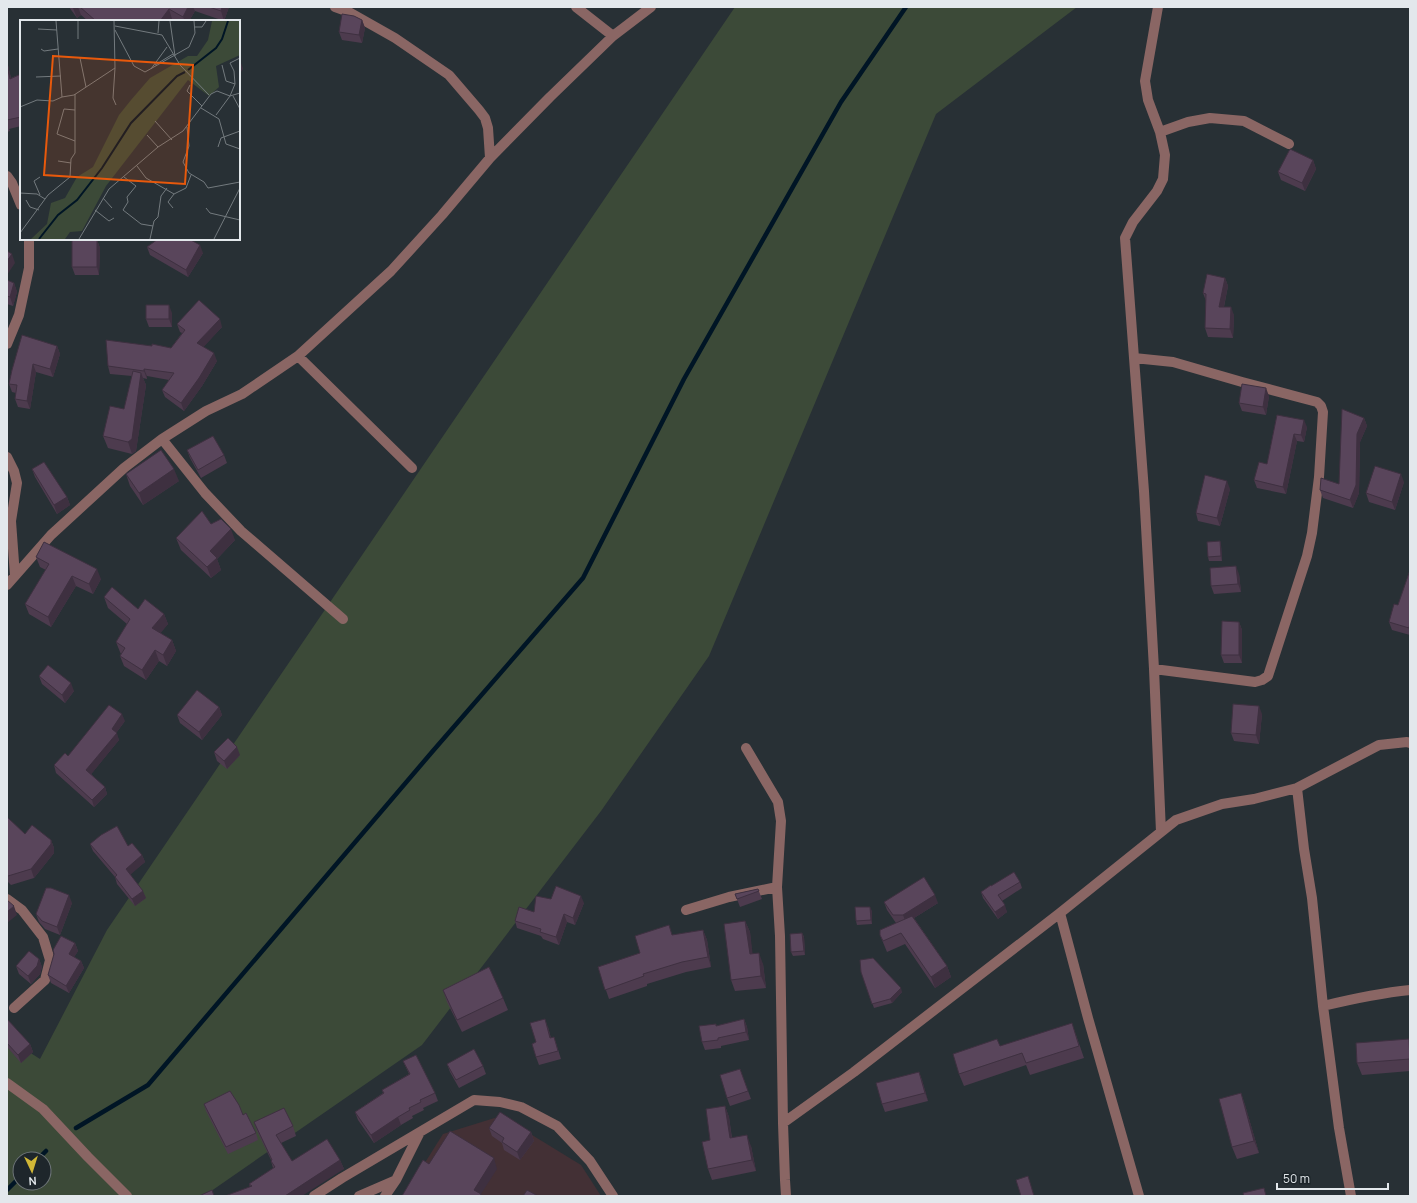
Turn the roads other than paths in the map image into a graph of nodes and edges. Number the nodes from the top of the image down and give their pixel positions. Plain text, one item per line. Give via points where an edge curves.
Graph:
1 (335, 7) edge
2 (576, 7) edge
3 (651, 7) edge
4 (1158, 7) edge
5 (613, 36) junction
6 (1160, 132) junction
7 (1289, 144) dead end
8 (490, 158) junction
9 (7, 176) edge
10 (20, 203) edge
11 (29, 240) edge
12 (7, 344) edge
13 (298, 356) junction
14 (1134, 358) junction
15 (162, 439) junction
16 (7, 457) edge
17 (412, 468) dead end
18 (16, 576) junction
19 (7, 585) edge
20 (343, 619) dead end
21 (1154, 669) junction
22 (1410, 743) edge
23 (746, 748) dead end
24 (1297, 788) junction
25 (1161, 832) junction
26 (777, 886) junction
27 (7, 899) edge
28 (686, 910) dead end
29 (1060, 912) junction
30 (1410, 990) edge
31 (1323, 1006) junction
32 (14, 1008) dead end
33 (7, 1083) edge
34 (783, 1123) junction
35 (420, 1132) junction
36 (396, 1180) junction
37 (127, 1196) edge
38 (314, 1196) edge
39 (359, 1196) edge
40 (385, 1196) edge
41 (613, 1196) edge
42 (786, 1196) edge
43 (1140, 1196) edge
44 (1351, 1196) edge

1 - 8 street via 395,38 448,75 485,118
2 - 5 street
3 - 5 street
4 - 6 street via 1146,81 1148,100
5 - 8 street
6 - 7 street via 1188,122 1210,118 1244,121
6 - 14 street via 1165,155 1163,179 1125,238
8 - 13 street via 391,271
9 - 10 street
11 - 12 street via 28,275 19,315
13 - 15 street via 242,394 206,410
13 - 17 street
14 - 21 street
14 - 21 street via 1173,362 1317,402 1322,412 1319,477 1312,533 1268,676 1255,682
15 - 18 street via 124,468 74,513 51,535
15 - 20 street via 205,493 241,531
16 - 18 street via 17,483 11,521
18 - 19 street
21 - 25 street
22 - 24 street via 1379,745
23 - 26 street via 778,802 781,821
24 - 25 street via 1222,804 1176,820
24 - 31 street
25 - 29 street
26 - 28 street via 729,896
26 - 34 street
27 - 32 street via 22,910 42,937 50,960 45,980
29 - 34 street via 854,1072
29 - 43 street
30 - 31 street via 1358,997
31 - 44 street
33 - 37 street via 43,1109
34 - 42 street
35 - 36 street
35 - 38 street
35 - 41 street via 474,1100 521,1106 557,1126 590,1161
36 - 39 street
36 - 40 street

